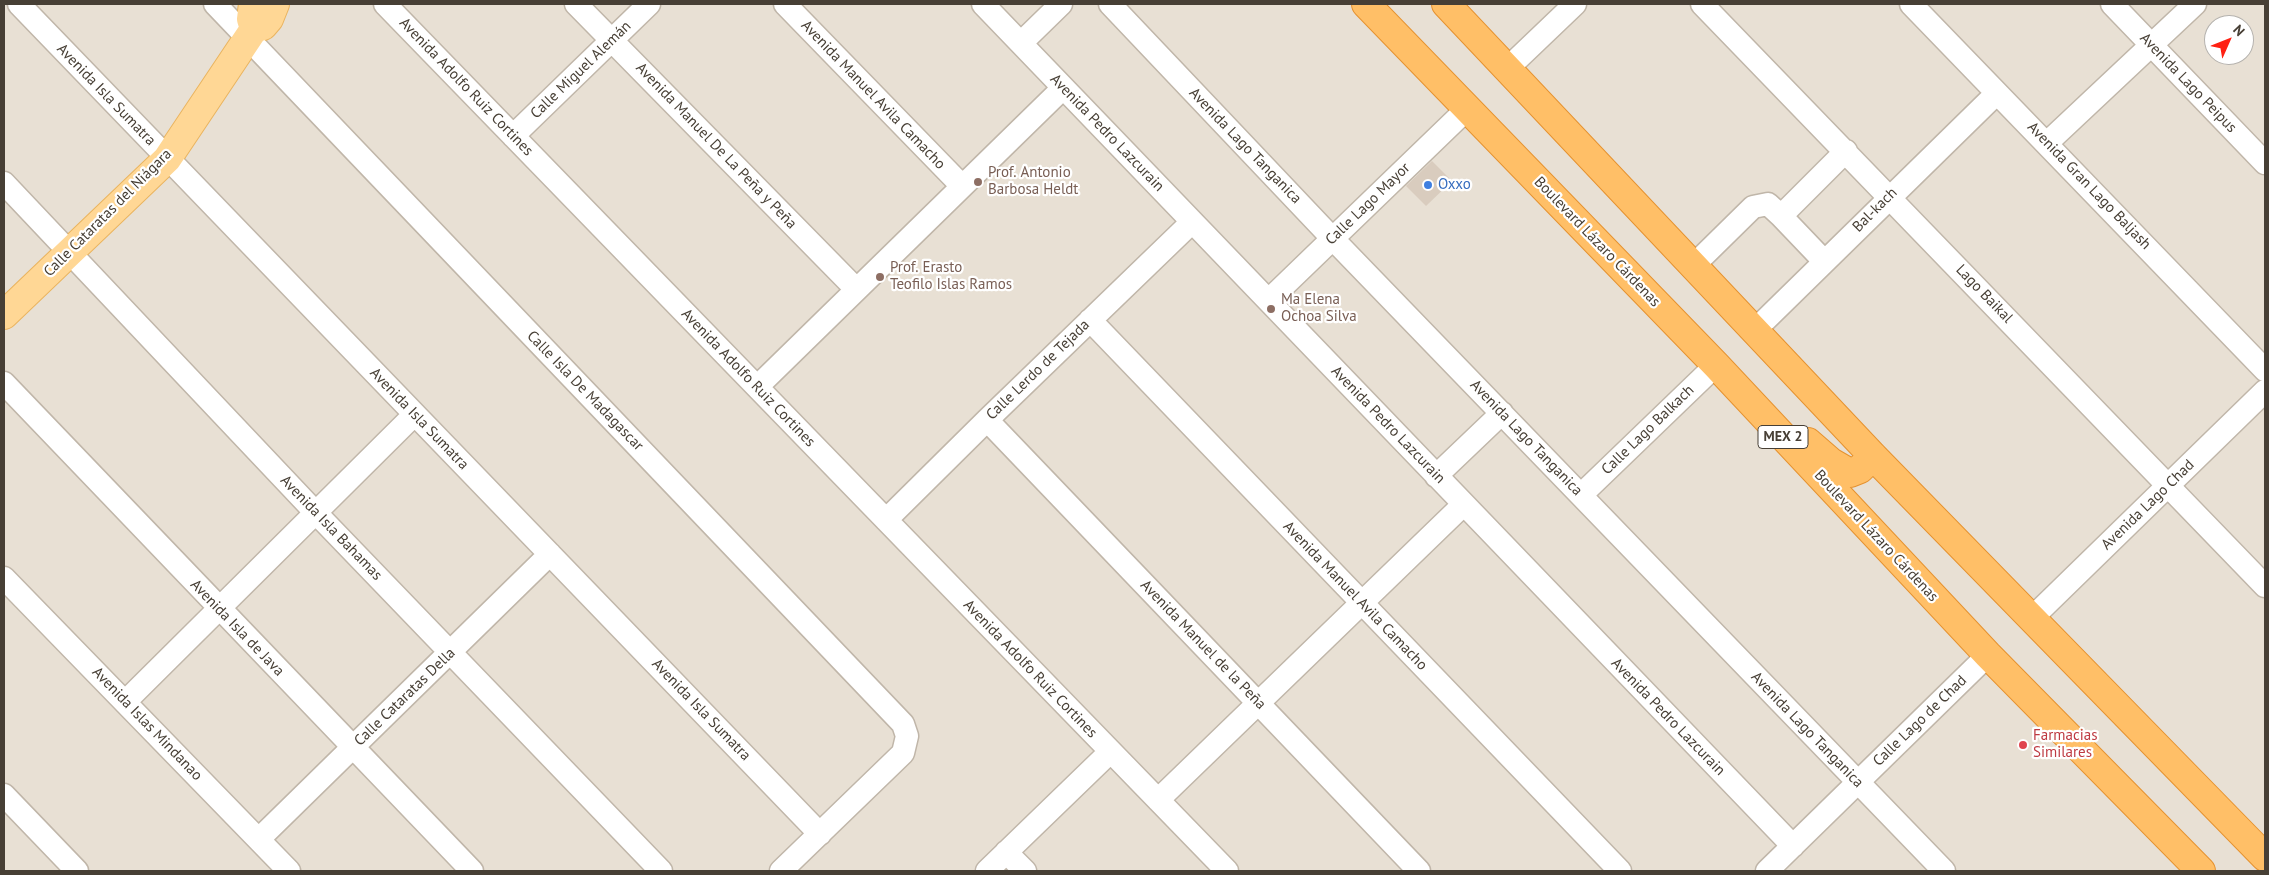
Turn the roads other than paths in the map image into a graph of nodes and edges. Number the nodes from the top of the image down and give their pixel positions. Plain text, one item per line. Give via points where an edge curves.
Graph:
1 (19, 4) edge
2 (215, 4) edge
3 (276, 4) edge
4 (385, 4) edge
5 (576, 4) edge
6 (649, 4) edge
7 (784, 4) edge
8 (983, 4) edge
9 (1061, 4) edge
10 (1110, 4) edge
11 (1366, 4) edge
12 (1446, 4) edge
13 (1574, 4) edge
14 (1702, 4) edge
15 (1911, 4) edge
16 (2112, 4) edge
17 (2195, 4) edge
18 (254, 31) edge
19 (612, 40) junction
20 (1020, 43) junction
21 (2152, 46) junction
22 (1508, 68) junction
23 (1063, 88) junction
24 (1997, 93) junction
25 (1468, 108) junction
26 (513, 136) junction
27 (2047, 143) junction
28 (1846, 151) junction
29 (167, 159) junction
30 (2265, 163) edge
31 (4, 183) edge
32 (962, 186) junction
33 (1890, 196) junction
34 (1781, 216) junction
35 (1192, 222) junction
36 (1332, 238) junction
37 (69, 253) junction
38 (1824, 261) junction
39 (1694, 265) junction
40 (856, 289) junction
41 (1269, 300) junction
42 (4, 315) edge
43 (1090, 320) junction
44 (1755, 330) junction
45 (1716, 365) junction
46 (2265, 370) edge
47 (4, 382) edge
48 (757, 386) junction
49 (2265, 391) edge
50 (1742, 394) junction
51 (1502, 413) junction
52 (414, 415) junction
53 (987, 420) junction
54 (1873, 456) junction
55 (1436, 476) junction
56 (2168, 486) junction
57 (1581, 495) junction
58 (1464, 504) junction
59 (316, 513) junction
60 (886, 520) junction
61 (550, 554) junction
62 (4, 578) edge
63 (2265, 586) edge
64 (1363, 604) junction
65 (219, 609) junction
66 (2032, 618) junction
67 (450, 652) junction
68 (1988, 655) junction
69 (125, 702) junction
70 (1258, 702) junction
71 (353, 748) junction
72 (1110, 752) junction
73 (1857, 783) junction
74 (4, 795) edge
75 (1158, 800) junction
76 (820, 834) junction
77 (259, 839) junction
78 (1793, 846) junction
79 (1006, 852) junction
80 (2265, 858) edge
81 (77, 871) edge
82 (289, 871) edge
83 (472, 871) edge
84 (661, 871) edge
85 (781, 871) edge
86 (987, 871) edge
87 (1025, 871) edge
88 (1227, 871) edge
89 (1419, 871) edge
90 (1620, 871) edge
91 (1767, 871) edge
92 (1944, 871) edge
93 (2200, 871) edge

1 - 29 street, Avenida Isla Sumatra
2 - 18 street, Calle Isla De Madagascar
3 - 18 main road, Calle Cataratas del Niágara via 269,19
4 - 26 street, Avenida Adolfo Ruiz Cortines
5 - 19 street, Avenida Manuel De La Peña y Peña
6 - 19 street, Calle Miguel Alemán
7 - 32 street, Avenida Manuel Avila Camacho
8 - 20 street, Avenida Pedro Lazcurain
9 - 20 street
10 - 36 street, Avenida Lago Tanganica
11 - 25 highway, Boulevard Lázaro Cárdenas / MEX 2
12 - 22 highway
13 - 22 street
14 - 28 street, Lago Baikal
15 - 24 street, Avenida Gran Lago Baljash
16 - 21 street, Avenida Lago Peipus
17 - 21 street
18 - 29 main road, Calle Cataratas del Niágara
18 - 76 street, Calle Isla De Madagascar via 903,724 907,736 903,753
19 - 26 street, Calle Miguel Alemán
19 - 40 street, Avenida Manuel De La Peña y Peña
20 - 23 street, Avenida Pedro Lazcurain
21 - 27 street
21 - 30 street, Avenida Lago Peipus
22 - 39 highway
23 - 32 street
23 - 35 street, Avenida Pedro Lazcurain
24 - 27 street, Avenida Gran Lago Baljash
24 - 33 street, Bal-kach
25 - 36 street, Calle Lago Mayor
25 - 45 highway, Boulevard Lázaro Cárdenas / MEX 2
26 - 48 street, Avenida Adolfo Ruiz Cortines
27 - 46 street, Avenida Gran Lago Baljash
28 - 33 street, Lago Baikal
28 - 34 street
29 - 37 main road, Calle Cataratas del Niágara
29 - 52 street, Avenida Isla Sumatra
31 - 37 street, Avenida Isla Bahamas
32 - 40 street
33 - 38 street, Bal-kach
33 - 56 street, Lago Baikal
34 - 38 street
34 - 39 street via 1768,204 1753,207
35 - 41 street, Avenida Pedro Lazcurain
35 - 43 street, Calle Lerdo de Tejada
36 - 41 street, Calle Lago Mayor
36 - 51 street, Avenida Lago Tanganica
37 - 42 main road, Calle Cataratas del Niágara
37 - 59 street, Avenida Isla Bahamas
38 - 44 street, Bal-kach
39 - 44 highway
40 - 48 street
41 - 55 street, Avenida Pedro Lazcurain
43 - 53 street, Calle Lerdo de Tejada
43 - 64 street, Avenida Manuel Avila Camacho
44 - 54 highway
45 - 50 highway, Boulevard Lázaro Cárdenas / MEX 2
45 - 57 street, Calle Lago Balkach
47 - 65 street, Avenida Isla de Java
48 - 60 street, Avenida Adolfo Ruiz Cortines
49 - 56 street, Avenida Lago Chad
50 - 54 highway via 1765,405 1846,472 1855,472
50 - 68 highway, Boulevard Lázaro Cárdenas / MEX 2
51 - 55 street
51 - 57 street, Avenida Lago Tanganica
52 - 59 street
52 - 61 street, Avenida Isla Sumatra
53 - 60 street, Calle Lerdo de Tejada
53 - 70 street, Avenida Manuel de la Peña
54 - 66 highway
55 - 58 street, Avenida Pedro Lazcurain
56 - 63 street, Lago Baikal
56 - 66 street, Avenida Lago Chad
57 - 73 street, Avenida Lago Tanganica
58 - 64 street
58 - 78 street, Avenida Pedro Lazcurain
59 - 65 street
59 - 67 street, Avenida Isla Bahamas
60 - 72 street, Avenida Adolfo Ruiz Cortines
61 - 67 street, Calle Cataratas Della
61 - 76 street, Avenida Isla Sumatra
62 - 69 street, Avenida Islas Mindanao
64 - 70 street
64 - 90 street, Avenida Manuel Avila Camacho
65 - 69 street
65 - 71 street, Avenida Isla de Java
66 - 80 highway
67 - 71 street, Calle Cataratas Della
67 - 84 street, Avenida Isla Bahamas
68 - 73 street, Calle Lago de Chad
68 - 93 highway, Boulevard Lázaro Cárdenas / MEX 2
69 - 77 street, Avenida Islas Mindanao
70 - 75 street
70 - 89 street, Avenida Manuel de la Peña
71 - 77 street, Calle Cataratas Della
71 - 83 street, Avenida Isla de Java
72 - 75 street, Avenida Adolfo Ruiz Cortines
72 - 79 street
73 - 78 street, Calle Lago de Chad
73 - 92 street, Avenida Lago Tanganica
74 - 81 street
75 - 88 street, Avenida Adolfo Ruiz Cortines
76 - 85 street
77 - 82 street, Avenida Islas Mindanao
78 - 91 street, Calle Lago de Chad
79 - 86 street
79 - 87 street

